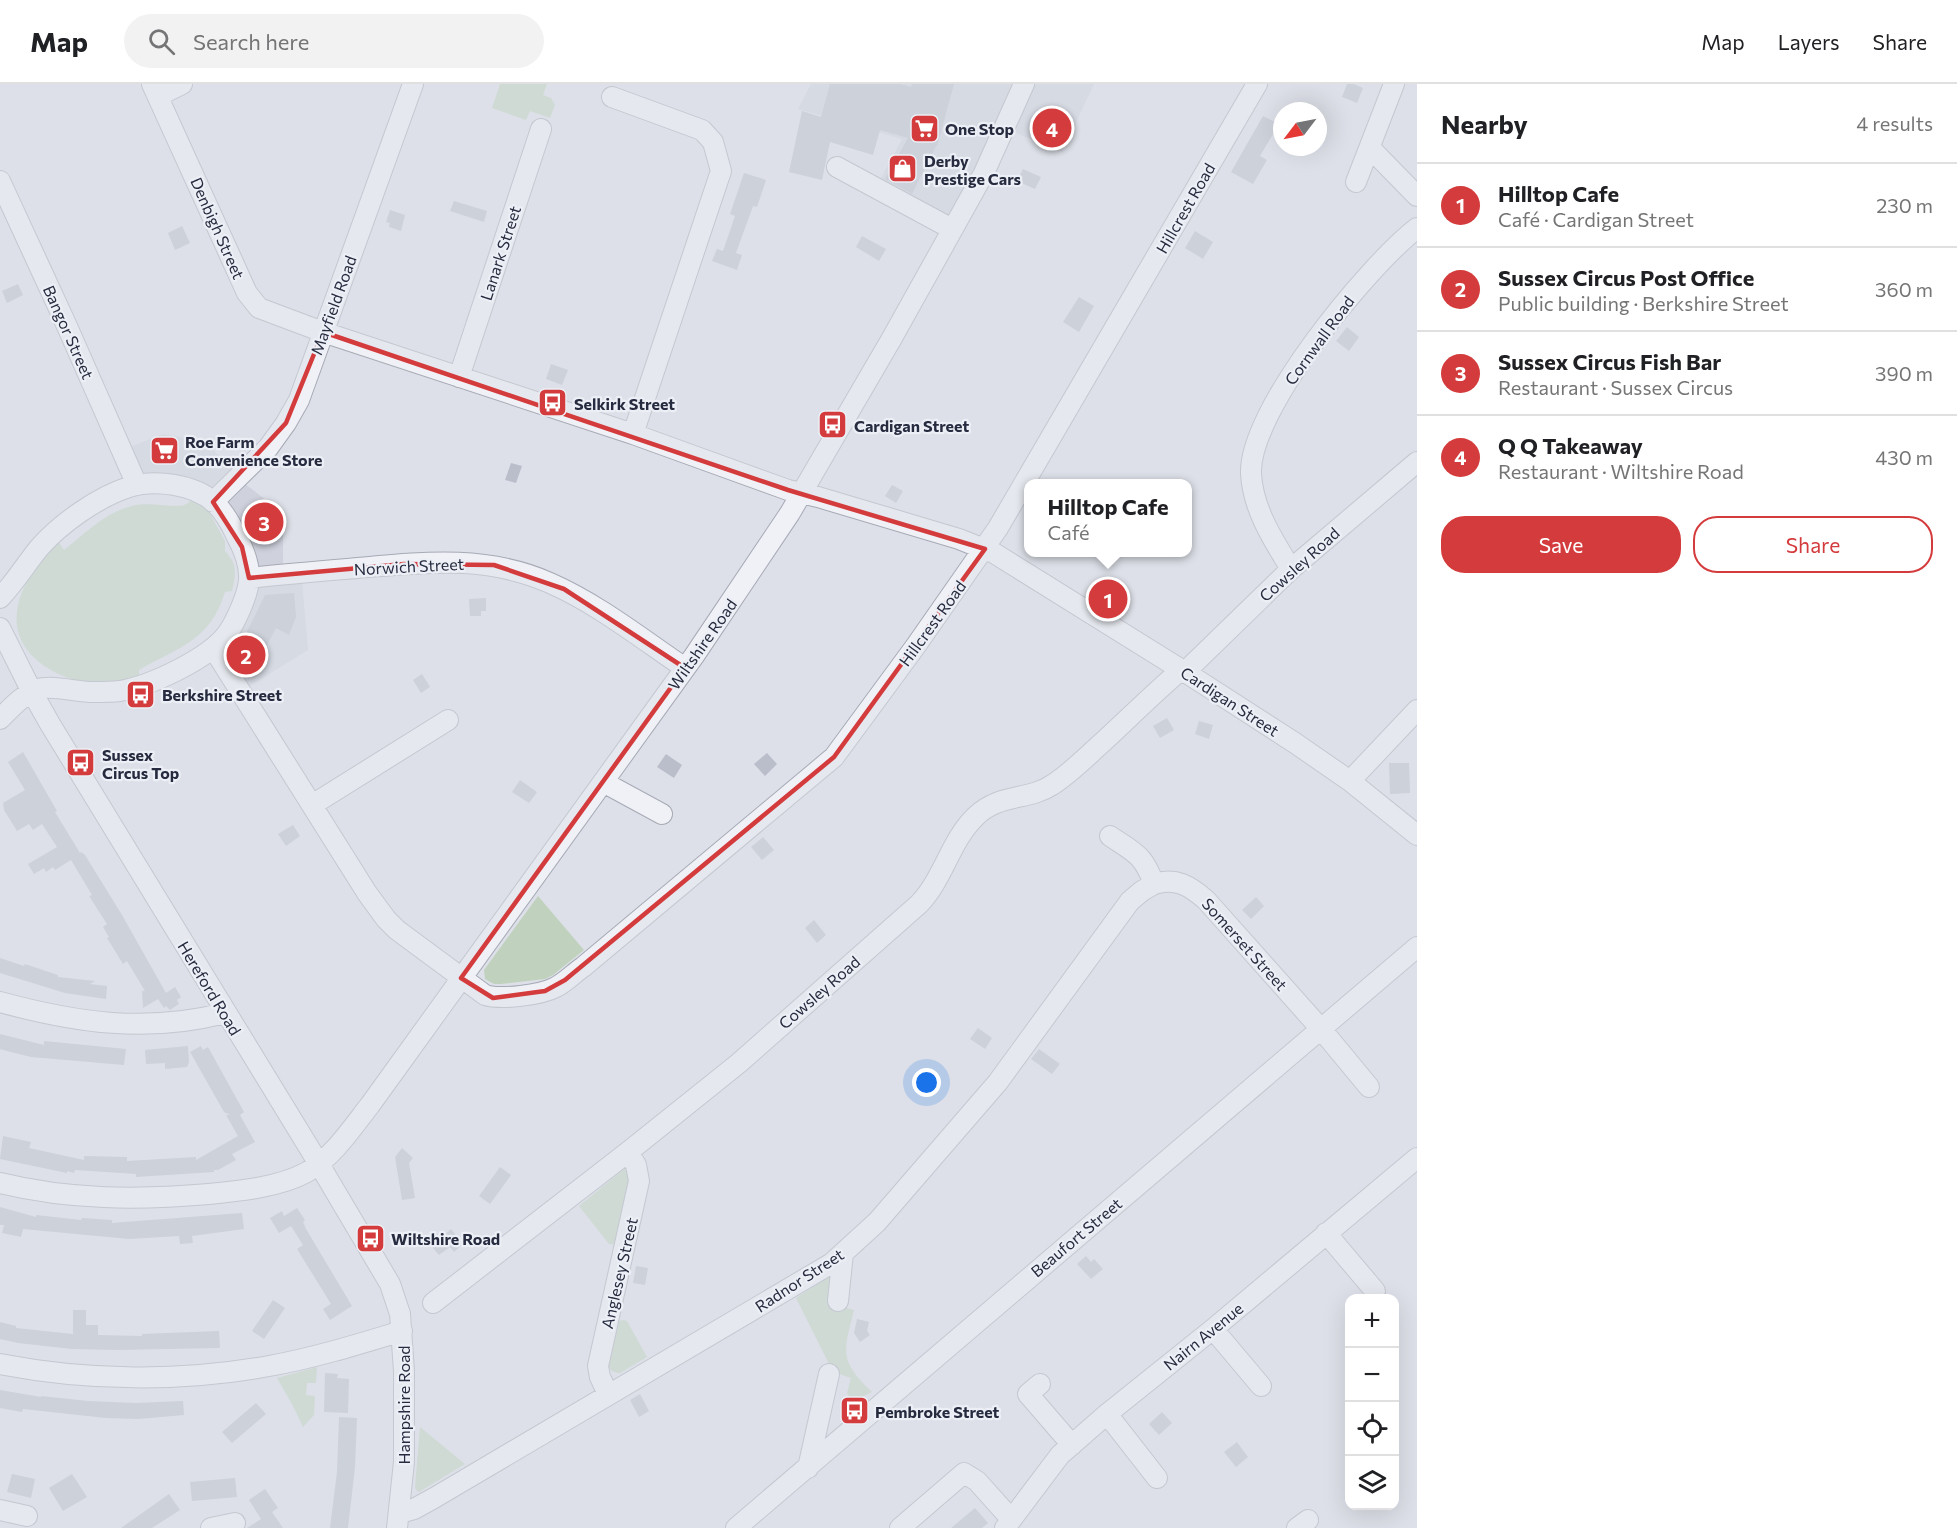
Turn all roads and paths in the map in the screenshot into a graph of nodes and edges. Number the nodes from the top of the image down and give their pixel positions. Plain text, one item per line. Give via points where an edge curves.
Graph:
1 (182, 84) edge
2 (413, 84) edge
3 (1024, 84) edge
4 (1257, 84) edge
5 (1394, 84) edge
6 (155, 90) edge
7 (612, 97) dead end
8 (541, 129) dead end
9 (1370, 147) junction
10 (837, 167) dead end
11 (0, 181) edge
12 (1356, 182) dead end
13 (1417, 196) edge
14 (1417, 228) edge
15 (952, 229) junction
16 (322, 332) junction
17 (459, 377) junction
18 (633, 434) junction
19 (1417, 462) edge
20 (1026, 479) edge
21 (1024, 482) edge
22 (137, 485) junction
23 (802, 493) junction
24 (213, 502) junction
25 (985, 549) junction
26 (1291, 569) junction
27 (249, 578) junction
28 (0, 598) edge
29 (0, 628) edge
30 (213, 648) junction
31 (685, 668) junction
32 (1184, 671) junction
33 (32, 692) junction
34 (1417, 710) edge
35 (0, 719) edge
36 (448, 720) dead end
37 (1350, 781) junction
38 (603, 782) junction
39 (312, 805) junction
40 (662, 814) dead end
41 (1417, 835) edge
42 (1110, 836) dead end
43 (1155, 884) junction
44 (1417, 947) edge
45 (461, 978) junction
46 (0, 1002) edge
47 (225, 1013) junction
48 (1321, 1029) junction
49 (1369, 1088) dead end
50 (628, 1152) junction
51 (1417, 1158) edge
52 (319, 1164) junction
53 (0, 1184) edge
54 (1326, 1233) junction
55 (843, 1253) junction
56 (390, 1284) joint
57 (1375, 1291) dead end
58 (838, 1301) dead end
59 (433, 1303) dead end
60 (1213, 1329) junction
61 (402, 1331) junction
62 (0, 1364) edge
63 (830, 1374) dead end
64 (1040, 1384) dead end
65 (1261, 1386) dead end
66 (608, 1394) junction
67 (1107, 1414) junction
68 (1072, 1445) junction
69 (808, 1468) junction
70 (1157, 1478) dead end
71 (0, 1510) edge
72 (27, 1516) dead end
73 (398, 1520) edge
74 (236, 1523) dead end
75 (1008, 1524) edge
76 (211, 1528) edge
77 (736, 1528) edge
78 (900, 1528) edge

1 - 6 street
2 - 16 street, Mayfield Road
3 - 15 street, Wiltshire Road via 984,173
4 - 20 street, Hillcrest Road
5 - 9 street
6 - 16 street, Denbigh Street via 247,292 259,308
7 - 18 street via 702,130 713,142 721,171
8 - 17 street, Lanark Street
9 - 12 street
9 - 13 street
10 - 15 street
11 - 22 street, Bangor Street
14 - 26 street, Cornwall Road via 1349,297 1293,370 1263,424 1251,472 1256,505
15 - 23 street, Wiltshire Road
16 - 17 street, Cardigan Street
16 - 24 street, Mayfield Road via 299,400 286,423 268,448
17 - 18 street, Cardigan Street
18 - 23 street, Cardigan Street
19 - 26 street, Cowsley Road
21 - 25 street, Hillcrest Road
22 - 24 street via 169,484
22 - 28 street via 108,496 69,521 40,548
23 - 25 street, Cardigan Street
23 - 31 street, Wiltshire Road
24 - 27 street via 242,547
25 - 32 street, Cardigan Street
25 - 45 street, Hillcrest Road via 834,757 583,967 556,987 517,996 493,998
26 - 32 street, Cowsley Road
27 - 30 street via 231,628
27 - 31 street, Norwich Street via 422,562 494,565 564,589
29 - 33 street, Hereford Road
30 - 33 street via 177,670 127,690 92,692 43,687
30 - 39 street
31 - 38 street, Wiltshire Road
32 - 37 street, Cardigan Street
32 - 50 street, Cowsley Road via 1052,785 1002,800 978,814 960,834 935,883 919,904 739,1063
33 - 35 street
33 - 47 street, Hereford Road
34 - 37 street
36 - 39 street
37 - 41 street, Cardigan Street
38 - 40 street
38 - 45 street, Wiltshire Road
39 - 45 street via 386,919
42 - 43 street via 1141,857
43 - 48 street, Somerset Street via 1179,882 1193,888
43 - 55 street, Radnor Street via 1130,901 991,1090 877,1222
44 - 48 street, Beaufort Street
45 - 52 street, Wiltshire Road via 370,1106
46 - 47 street via 61,1018 109,1023 172,1022
47 - 52 street, Hereford Road
48 - 49 street, Somerset Street
48 - 69 street, Beaufort Street
50 - 59 street, Cowsley Road
50 - 66 street, Anglesey Street via 639,1181 598,1366
51 - 54 street, Nairn Avenue
52 - 53 street, Wiltshire Road via 296,1177 255,1188 189,1195 78,1197
52 - 56 street, Hereford Road
54 - 57 street
54 - 60 street, Nairn Avenue
55 - 58 street
55 - 66 street, Radnor Street via 818,1272
56 - 61 street, Hampshire Road
60 - 65 street
60 - 67 street, Nairn Avenue
61 - 62 street via 286,1363 210,1374 90,1375
61 - 73 street, Hampshire Road via 405,1428
63 - 69 street
64 - 68 street via 1028,1394
66 - 73 street, Radnor Street
67 - 68 street, Nairn Avenue
67 - 70 street
68 - 75 street, Nairn Avenue via 1060,1455
69 - 77 street, Beaufort Street
71 - 72 street
74 - 76 street
75 - 78 street via 977,1481 964,1473

